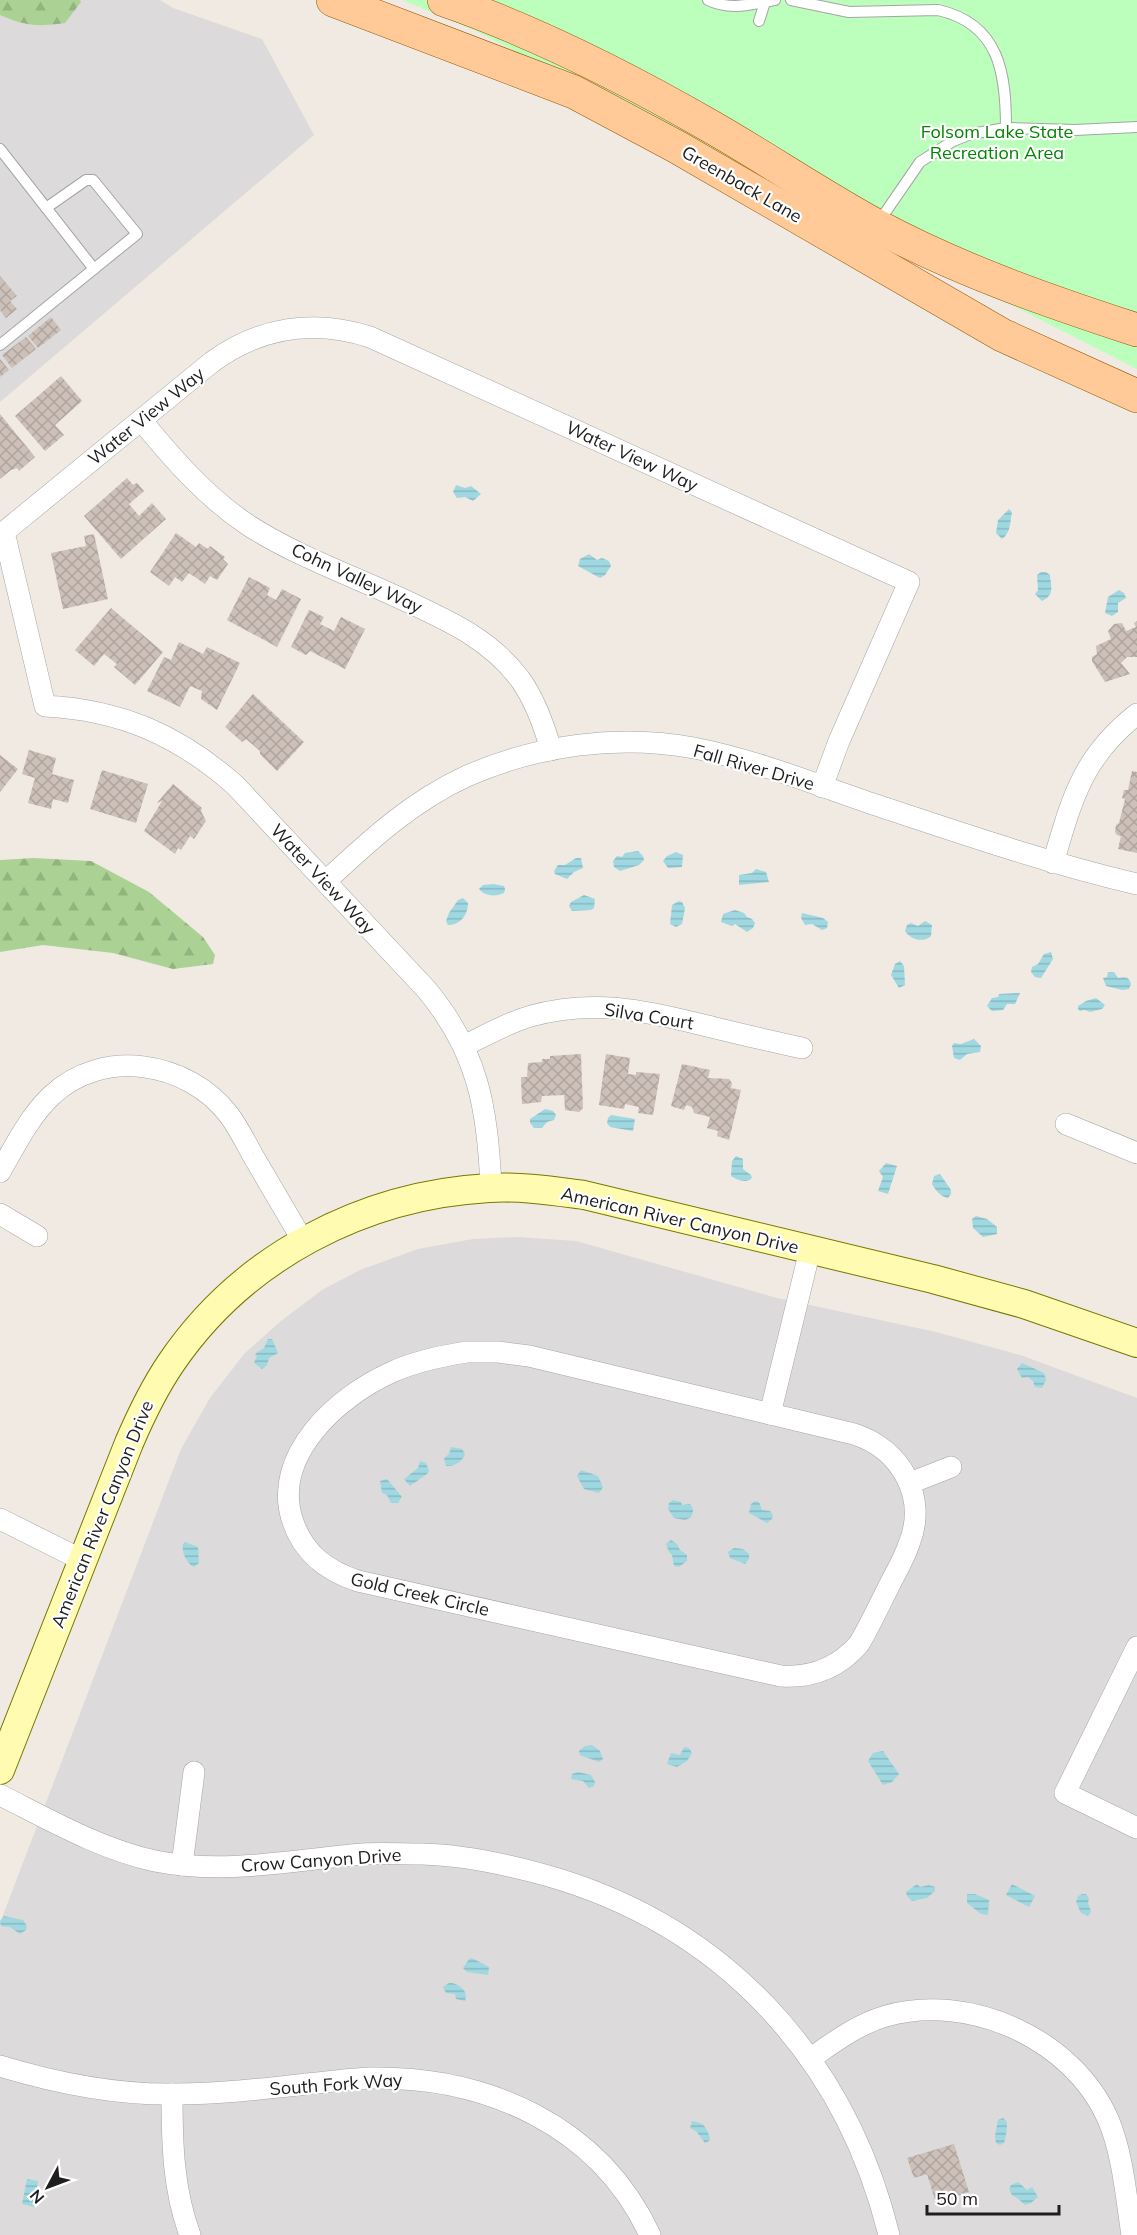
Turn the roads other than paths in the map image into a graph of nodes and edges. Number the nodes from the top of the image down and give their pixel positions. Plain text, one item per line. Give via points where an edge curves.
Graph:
1 (333, 0) edge
2 (444, 0) edge
3 (708, 0) edge
4 (791, 0) edge
5 (770, 1) edge
6 (759, 21) dead end
7 (1137, 127) edge
8 (1006, 128) junction
9 (0, 150) edge
10 (46, 208) junction
11 (870, 240) junction
12 (94, 269) junction
13 (1137, 330) edge
14 (0, 345) edge
15 (1137, 396) edge
16 (141, 420) junction
17 (1137, 714) edge
18 (551, 750) junction
19 (822, 787) junction
20 (1053, 863) junction
21 (326, 881) junction
22 (1137, 884) edge
23 (464, 1046) junction
24 (802, 1048) dead end
25 (1066, 1124) dead end
26 (1137, 1153) edge
27 (0, 1172) edge
28 (491, 1188) junction
29 (0, 1214) edge
30 (37, 1236) dead end
31 (303, 1241) junction
32 (810, 1250) junction
33 (1137, 1343) edge
34 (770, 1414) junction
35 (951, 1467) dead end
36 (910, 1483) junction
37 (0, 1519) edge
38 (82, 1560) junction
39 (1137, 1647) edge
40 (0, 1770) edge
41 (194, 1772) dead end
42 (0, 1795) edge
43 (1137, 1828) edge
44 (182, 1865) junction
45 (811, 2058) junction
46 (0, 2066) edge
47 (172, 2094) junction
48 (1133, 2226) edge
49 (190, 2235) edge
50 (650, 2235) edge
51 (889, 2235) edge

1 - 11 main road, Greenback Lane via 574,92 677,147
2 - 11 main road, Greenback Lane via 551,44 710,126
3 - 5 lane via 735,7
4 - 8 lane via 849,12 938,9 965,19 980,31 998,57 1006,93
5 - 6 lane
7 - 8 lane
8 - 11 lane via 953,141 920,162 881,217
9 - 10 lane
10 - 12 lane
10 - 12 lane via 86,180 93,180 137,234
11 - 13 main road, Greenback Lane via 968,269
11 - 15 main road, Greenback Lane via 1002,335
12 - 14 lane
16 - 18 street, Cohn Valley Way via 191,479 249,525 454,623 486,644 521,680 544,725
16 - 19 street, Water View Way via 239,344 287,328 321,327 354,332 909,582
16 - 21 street, Water View Way via 4,532 45,706 93,711 135,723 189,748 235,785
17 - 20 street via 1089,764 1072,799
18 - 19 street, Fall River Drive via 615,742 669,744 734,758
18 - 21 street, Fall River Drive via 495,766 431,795 377,834
19 - 20 street, Fall River Drive
20 - 22 street, Fall River Drive
21 - 23 street, Water View Way via 430,994
23 - 24 street, Silva Court via 531,1017 593,1007 656,1013
23 - 28 street, Water View Way via 482,1097
25 - 26 street
27 - 31 street via 34,1116 60,1088 94,1071 119,1066 157,1068 203,1089 230,1115
28 - 31 main road, American River Canyon Drive via 410,1198 369,1211
28 - 32 main road, American River Canyon Drive via 543,1189 584,1196
29 - 30 street
31 - 38 main road, American River Canyon Drive via 226,1298 171,1362 149,1398
32 - 33 main road, American River Canyon Drive via 1024,1304
32 - 34 street
34 - 36 street, Gold Creek Circle via 871,1441 897,1461
34 - 36 street, Gold Creek Circle via 529,1356 488,1352 436,1357 365,1386 318,1427 294,1462 289,1489 291,1517 316,1558 332,1571 358,1581 793,1677 830,1668 850,1654 866,1632 909,1545 915,1520
35 - 36 street
37 - 38 street
38 - 40 main road, American River Canyon Drive
39 - 43 street via 1065,1793
41 - 44 street
42 - 44 street, Crow Canyon Drive via 91,1841
44 - 45 street, Crow Canyon Drive via 245,1866 365,1854 425,1854 522,1868 573,1882 640,1911 693,1943 758,1997
45 - 48 street via 851,2030 883,2016 917,2009 969,2012 1040,2042 1080,2075 1101,2104 1114,2136
45 - 51 street, Crow Canyon Drive via 855,2134 880,2197
46 - 47 street, South Fork Way via 91,2087
47 - 49 street via 174,2176
47 - 50 street, South Fork Way via 367,2078 434,2081 467,2088 542,2117 585,2148 630,2198

